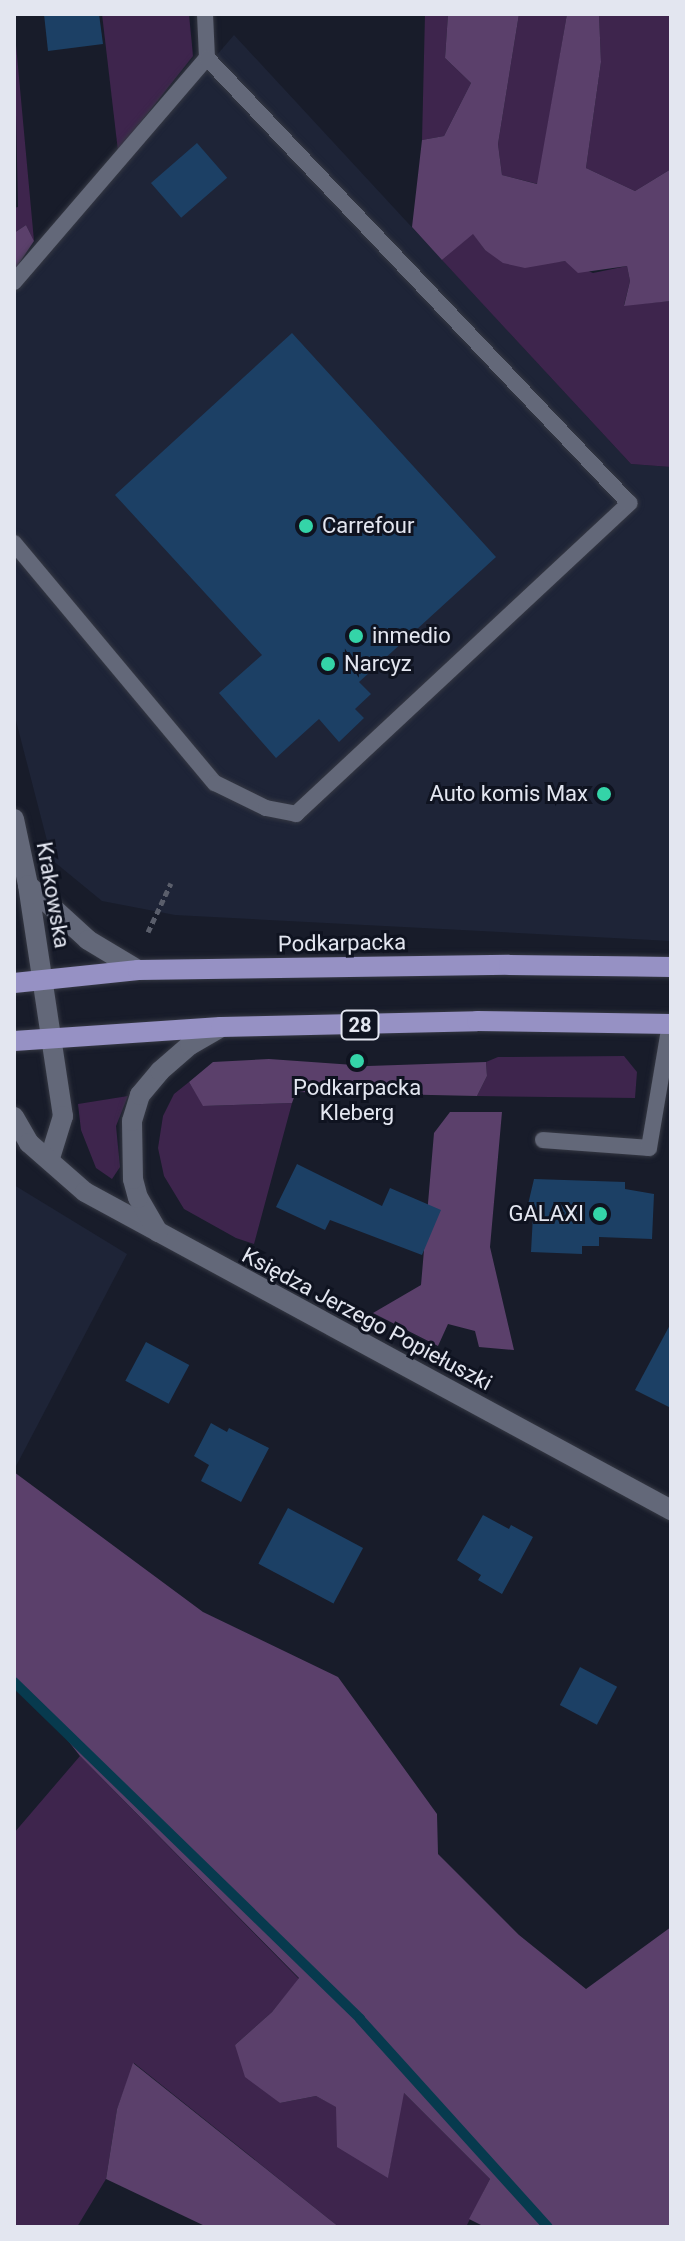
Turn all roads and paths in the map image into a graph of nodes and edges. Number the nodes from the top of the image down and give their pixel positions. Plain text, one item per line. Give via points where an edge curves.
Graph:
1 (205, 14) edge
2 (207, 58) junction
3 (14, 282) edge
4 (14, 543) edge
5 (14, 819) edge
6 (171, 883) dead end
7 (28, 885) junction
8 (148, 932) dead end
9 (671, 967) edge
10 (138, 970) junction
11 (43, 980) junction
12 (14, 983) edge
13 (671, 1024) edge
14 (221, 1027) junction
15 (50, 1037) junction
16 (14, 1041) edge
17 (14, 1117) edge
18 (543, 1140) dead end
19 (50, 1158) junction
20 (158, 1232) junction
21 (671, 1510) edge

1 - 2 lane
2 - 3 lane
2 - 4 lane via 629,503 296,814 266,808 215,783
5 - 7 street, Krakowska
6 - 8 path
7 - 10 street via 88,940
7 - 11 street, Krakowska
9 - 10 main road, Podkarpacka
10 - 11 main road, Podkarpacka
11 - 12 main road, Podkarpacka
11 - 15 street
13 - 14 main road, 28 via 477,1021
13 - 18 lane via 649,1148
14 - 15 main road, 28
14 - 20 street via 160,1071 140,1095 132,1121 133,1179
15 - 16 main road, 28
15 - 19 street via 63,1116
17 - 19 street, Księdza Jerzego Popiełuszki via 29,1143
19 - 20 street, Księdza Jerzego Popiełuszki via 85,1192
20 - 21 street, Księdza Jerzego Popiełuszki

